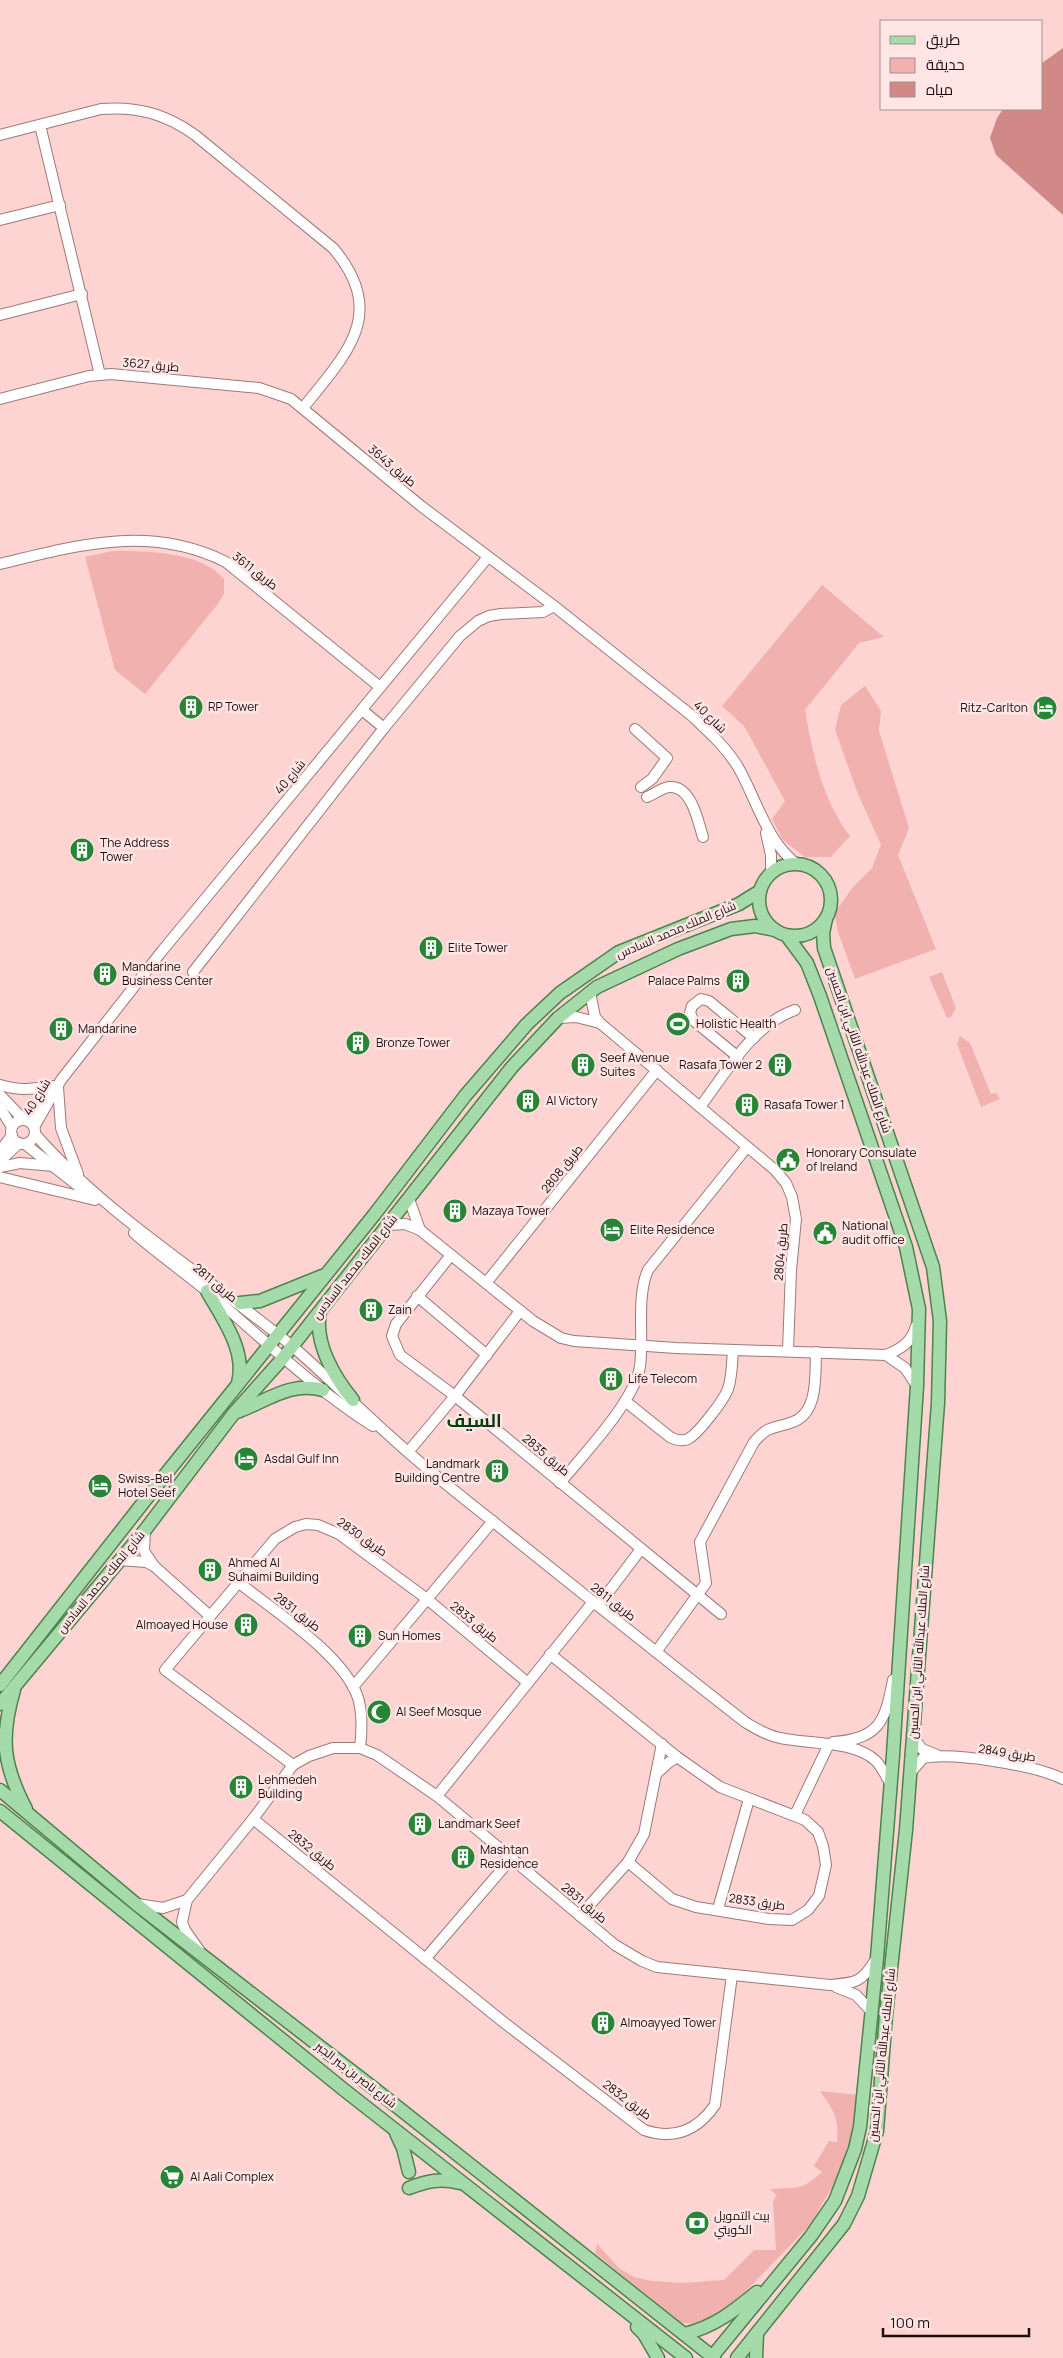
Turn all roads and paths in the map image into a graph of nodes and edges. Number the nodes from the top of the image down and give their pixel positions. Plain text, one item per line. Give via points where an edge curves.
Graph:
1 (40, 125) junction
2 (0, 135) edge
3 (60, 205) junction
4 (0, 220) edge
5 (82, 294) junction
6 (0, 315) edge
7 (100, 374) junction
8 (281, 394) joint
9 (0, 399) edge
10 (303, 408) junction
11 (488, 557) junction
12 (0, 564) edge
13 (554, 606) junction
14 (380, 687) junction
15 (362, 710) junction
16 (384, 728) junction
17 (635, 729) dead end
18 (641, 787) dead end
19 (647, 797) dead end
20 (758, 806) junction
21 (703, 837) dead end
22 (798, 865) junction
23 (771, 874) junction
24 (760, 891) junction
25 (826, 919) junction
26 (775, 930) junction
27 (787, 936) junction
28 (193, 972) dead end
29 (590, 992) junction
30 (794, 1010) dead end
31 (558, 1018) junction
32 (600, 1023) junction
33 (754, 1038) junction
34 (738, 1058) junction
35 (657, 1070) junction
36 (0, 1085) edge
37 (58, 1085) junction
38 (0, 1095) edge
39 (700, 1107) junction
40 (0, 1108) edge
41 (30, 1125) junction
42 (17, 1137) junction
43 (747, 1146) junction
44 (0, 1151) edge
45 (0, 1161) edge
46 (0, 1167) edge
47 (56, 1167) junction
48 (0, 1177) edge
49 (79, 1177) junction
50 (409, 1198) junction
51 (95, 1200) junction
52 (388, 1225) junction
53 (420, 1230) junction
54 (451, 1255) junction
55 (324, 1275) junction
56 (486, 1282) junction
57 (207, 1291) junction
58 (417, 1296) junction
59 (240, 1304) junction
60 (919, 1309) junction
61 (520, 1311) junction
62 (320, 1312) junction
63 (277, 1334) junction
64 (642, 1344) junction
65 (268, 1346) junction
66 (292, 1346) junction
67 (733, 1350) junction
68 (788, 1350) junction
69 (816, 1352) junction
70 (487, 1355) junction
71 (886, 1355) junction
72 (283, 1358) junction
73 (237, 1384) junction
74 (917, 1386) junction
75 (323, 1390) junction
76 (455, 1396) junction
77 (353, 1400) junction
78 (625, 1402) junction
79 (234, 1413) junction
80 (391, 1438) junction
81 (408, 1452) junction
82 (560, 1483) junction
83 (493, 1521) junction
84 (145, 1530) junction
85 (641, 1549) junction
86 (119, 1560) junction
87 (154, 1566) junction
88 (238, 1582) junction
89 (699, 1596) junction
90 (427, 1599) junction
91 (596, 1604) junction
92 (721, 1614) dead end
93 (210, 1616) junction
94 (899, 1651) junction
95 (656, 1652) junction
96 (550, 1654) junction
97 (12, 1670) junction
98 (0, 1679) edge
99 (528, 1683) junction
100 (0, 1684) edge
101 (17, 1684) junction
102 (353, 1687) junction
103 (0, 1704) edge
104 (912, 1737) junction
105 (817, 1742) junction
106 (662, 1744) junction
107 (829, 1744) junction
108 (360, 1748) junction
109 (678, 1757) junction
110 (945, 1757) junction
111 (293, 1765) junction
112 (911, 1772) junction
113 (656, 1775) junction
114 (1063, 1779) edge
115 (890, 1784) junction
116 (0, 1790) edge
117 (437, 1796) junction
118 (749, 1799) junction
119 (0, 1811) edge
120 (28, 1814) junction
121 (795, 1815) junction
122 (253, 1819) junction
123 (511, 1859) junction
124 (628, 1862) junction
125 (187, 1900) junction
126 (136, 1904) junction
127 (718, 1909) junction
128 (580, 1916) junction
129 (203, 1955) junction
130 (877, 1958) junction
131 (425, 1959) junction
132 (732, 1975) junction
133 (830, 1985) junction
134 (871, 2011) junction
135 (391, 2127) junction
136 (409, 2172) dead end
137 (462, 2183) junction
138 (409, 2188) dead end
139 (778, 2275) junction
140 (607, 2297) junction
141 (757, 2333) junction
142 (684, 2334) junction
143 (658, 2358) edge
144 (686, 2358) edge
145 (712, 2358) edge
146 (737, 2358) edge
147 (756, 2358) edge

1 - 2 street
1 - 3 street
1 - 10 street via 101,109 118,108 167,117 195,134 334,248 354,280 359,318 347,354
3 - 4 street
3 - 5 street
5 - 6 street
5 - 7 street
7 - 8 street, طريق 3627 via 247,386
7 - 9 street, طريق 3627
8 - 10 street, طريق 3643
10 - 11 street, طريق 3643
11 - 13 street, شارع 40
11 - 14 street, شارع 40
12 - 14 street, طريق 3611 via 122,540 167,542 198,550 226,562
13 - 16 street via 544,612 495,615 468,628
13 - 20 street, شارع 40 via 709,731 737,766
14 - 15 street, شارع 40
15 - 16 street
15 - 37 street, شارع 40 via 162,951
16 - 28 street
17 - 18 street via 667,758 652,779
19 - 21 street via 672,787 682,792 691,802
20 - 22 street, شارع 40 via 776,843
20 - 23 street, شارع 40 via 770,846
22 - 23 main road via 780,867
22 - 25 main road via 811,868 827,882 832,903
23 - 24 main road
24 - 26 main road via 762,913
24 - 55 main road, شارع الملك محمد السادس via 739,904 619,952 560,993 527,1024 465,1096
25 - 27 main road via 814,932
25 - 104 main road, شارع الملك عبدالله الثاني ابن الحسين via 824,948 921,1230 933,1267 938,1297 938,1403
26 - 27 main road
26 - 29 main road, شارع الملك محمد السادس via 755,926 731,929 670,952
27 - 60 main road, شارع الملك عبدالله الثاني ابن الحسين via 807,963 820,996 906,1247
29 - 31 main road, شارع الملك محمد السادس
29 - 32 street via 595,1017
30 - 33 street via 772,1021
31 - 32 street via 576,1017
31 - 50 main road, شارع الملك محمد السادس via 512,1067
32 - 35 street, طريق 2804
33 - 34 street
33 - 34 street via 709,1001 701,999 692,1006 690,1013 694,1020
34 - 39 street
35 - 39 street, طريق 2804
35 - 56 street, طريق 2808
36 - 37 street via 24,1090
37 - 41 street, شارع 40
37 - 49 street via 61,1128
38 - 41 street, طريق 2811
39 - 43 street, طريق 2804
40 - 42 street
41 - 42 street via 19,1121
41 - 42 street via 32,1140
41 - 49 street, طريق 2811
42 - 44 street
42 - 45 street
42 - 47 street, طريق 2811
43 - 64 street via 648,1270 643,1287
43 - 68 street, طريق 2804 via 781,1176 793,1204 796,1219
46 - 47 street via 34,1163
47 - 51 street, طريق 2811
48 - 51 street
49 - 59 street, طريق 2811 via 140,1229
50 - 52 main road, شارع الملك محمد السادس
50 - 53 street
51 - 57 street, طريق 2811
52 - 53 street via 405,1224
52 - 62 main road, شارع الملك محمد السادس
53 - 54 street
54 - 56 street
54 - 58 street, طريق 2835
55 - 59 main road via 260,1301
55 - 63 main road, شارع الملك محمد السادس
56 - 61 street
57 - 65 street, طريق 2811
57 - 73 main road via 239,1356 241,1371
58 - 70 street
58 - 76 street, طريق 2835 via 396,1324 392,1336 394,1342 400,1354
59 - 63 street, طريق 2811
60 - 71 street via 914,1334 899,1350
60 - 74 main road, شارع الملك عبدالله الثاني ابن الحسين
61 - 64 street via 561,1338
61 - 70 street
62 - 66 main road, شارع الملك محمد السادس
62 - 77 main road via 319,1332 327,1358
63 - 65 main road, شارع الملك محمد السادس
63 - 66 street, طريق 2811
64 - 67 street
64 - 78 street via 640,1368
65 - 72 street, طريق 2811
65 - 73 main road, شارع الملك محمد السادس
66 - 72 main road, شارع الملك محمد السادس
66 - 77 street, طريق 2811
67 - 68 street
67 - 78 street via 725,1395 687,1440 675,1440
68 - 69 street
69 - 71 street
69 - 89 street via 809,1408 802,1418 764,1430 754,1442 706,1529 700,1542 706,1583
70 - 76 street
71 - 74 street via 905,1368
72 - 75 street, طريق 2811
72 - 79 main road, شارع الملك محمد السادس
73 - 97 main road, شارع الملك محمد السادس
74 - 94 main road, شارع الملك عبدالله الثاني ابن الحسين
75 - 79 main road via 296,1387
75 - 80 street, طريق 2811
76 - 81 street
76 - 82 street, طريق 2835
77 - 80 street, طريق 2811
78 - 82 street
79 - 84 main road, شارع الملك محمد السادس
80 - 81 street, طريق 2811
81 - 83 street, طريق 2811
82 - 85 street, طريق 2835
83 - 90 street
83 - 91 street, طريق 2811
84 - 86 main road, شارع الملك محمد السادس
84 - 87 street via 144,1551
85 - 89 street, طريق 2835
85 - 91 street
86 - 87 street via 146,1562
86 - 101 main road, شارع الملك محمد السادس
87 - 93 street
88 - 90 street, طريق 2830 via 284,1532 295,1526 318,1525 339,1534
88 - 93 street, طريق 2830
88 - 102 street, طريق 2831 via 323,1649
89 - 92 street, طريق 2835
89 - 95 street
90 - 99 street, طريق 2833
90 - 102 street
91 - 95 street, طريق 2811
91 - 96 street
93 - 111 street, طريق 2830 via 165,1670
94 - 105 street, طريق 2811 via 889,1700 874,1730 844,1741
94 - 115 main road, شارع الملك عبدالله الثاني ابن الحسين
95 - 105 street, طريق 2811 via 760,1732 777,1738
96 - 99 street
96 - 106 street, طريق 2833
97 - 98 main road
97 - 100 main road, شارع الملك محمد السادس
99 - 117 street
101 - 103 main road, شارع الملك محمد السادس
101 - 120 main road via 6,1716 4,1750 12,1783
102 - 108 street, طريق 2831 via 360,1711
104 - 110 street, طريق 2849 via 922,1749
104 - 112 main road, شارع الملك عبدالله الثاني ابن الحسين
105 - 107 street, طريق 2811
106 - 109 street, طريق 2833
106 - 113 street
107 - 115 street, طريق 2811 via 862,1752 876,1762
107 - 121 street
108 - 111 street, طريق 2831 via 334,1748 308,1756
108 - 117 street, طريق 2831
109 - 113 street
109 - 118 street, طريق 2833 via 720,1788
110 - 112 street, طريق 2849 via 923,1758
110 - 114 street, طريق 2849 via 1023,1767
111 - 122 street, طريق 2831
112 - 141 main road, شارع الملك عبدالله الثاني ابن الحسين via 877,2130 872,2153 858,2196 844,2224
113 - 124 street via 644,1834
115 - 130 main road, شارع الملك عبدالله الثاني ابن الحسين
116 - 120 main road, شارع ناصر بن جبر الجبر
117 - 123 street, طريق 2831
118 - 121 street, طريق 2833
118 - 127 street, طريق 2833
119 - 135 main road, شارع ناصر بن جبر الجبر
120 - 126 main road, شارع ناصر بن جبر الجبر
121 - 127 street, طريق 2833 via 818,1832 826,1865 819,1896 808,1910 792,1920
122 - 125 street, طريق 2831
122 - 131 street, طريق 2832
123 - 128 street, طريق 2831
123 - 131 street
124 - 127 street, طريق 2833 via 672,1899 696,1907
124 - 128 street
125 - 126 street via 163,1908
125 - 129 street, طريق 2831 via 182,1922
126 - 129 main road, شارع ناصر بن جبر الجبر
128 - 132 street, طريق 2831 via 615,1945 656,1967
129 - 142 main road, شارع ناصر بن جبر الجبر
130 - 133 street, طريق 2831 via 858,1981
130 - 134 main road, شارع الملك عبدالله الثاني ابن الحسين
131 - 132 street, طريق 2832 via 644,2130 671,2135 692,2129 715,2105
132 - 133 street, طريق 2831
133 - 134 street, طريق 2831 via 856,1995
134 - 139 main road, شارع الملك عبدالله الثاني ابن الحسين via 860,2127 852,2157 835,2201
135 - 136 main road via 403,2148
135 - 137 main road, شارع ناصر بن جبر الجبر
137 - 138 main road via 427,2181
137 - 140 main road, شارع ناصر بن جبر الجبر
139 - 142 main road via 724,2319 705,2329
139 - 145 main road, شارع الملك عبدالله الثاني ابن الحسين
140 - 143 main road via 644,2334
140 - 144 main road, شارع ناصر بن جبر الجبر
141 - 146 main road, شارع الملك عبدالله الثاني ابن الحسين
141 - 147 main road
142 - 145 main road, شارع ناصر بن جبر الجبر

